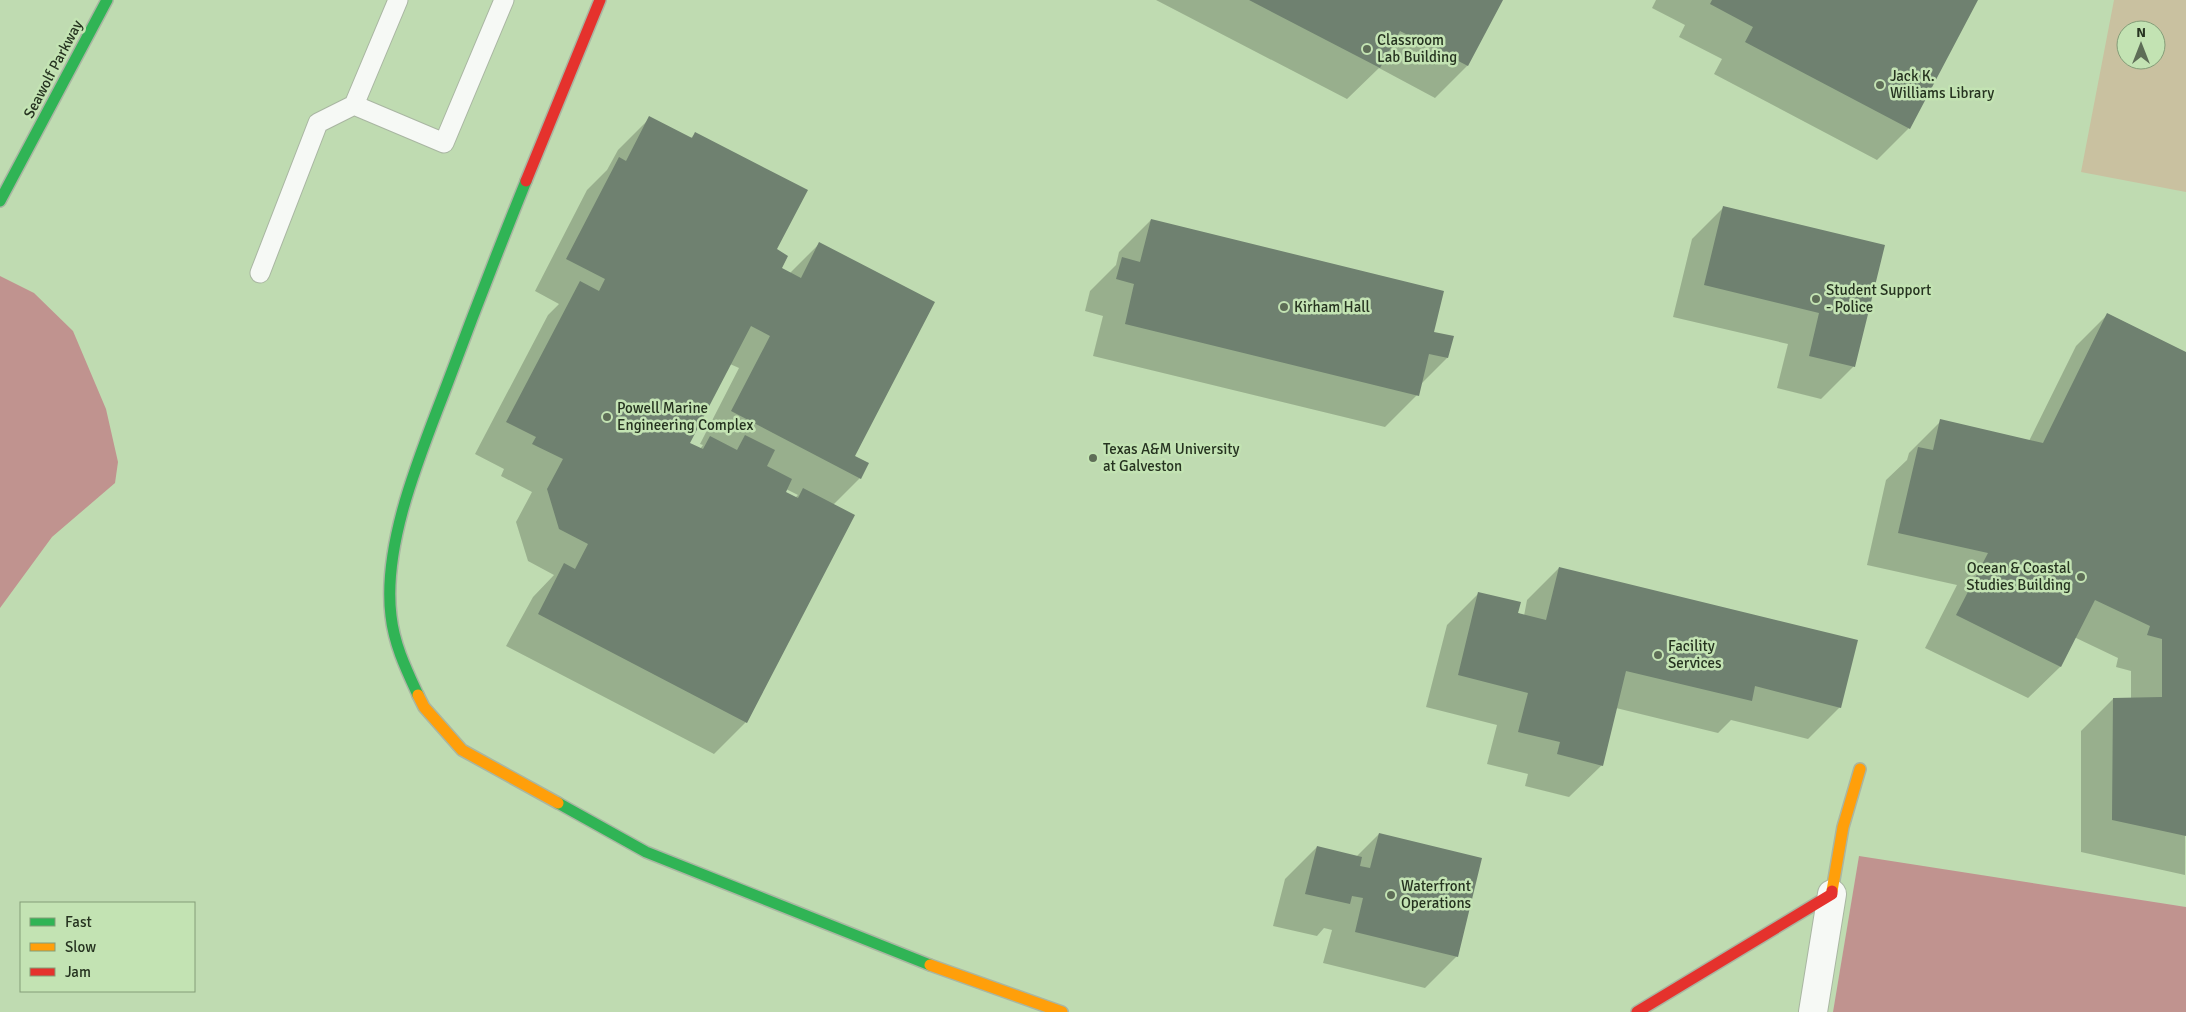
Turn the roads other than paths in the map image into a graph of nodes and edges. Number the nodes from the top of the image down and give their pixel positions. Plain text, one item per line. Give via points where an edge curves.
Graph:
1 (107, 0) edge
2 (398, 0) edge
3 (504, 0) edge
4 (600, 0) edge
5 (354, 105) junction
6 (0, 201) edge
7 (260, 273) dead end
8 (1860, 770) dead end
9 (1832, 894) junction
10 (1062, 1012) edge
11 (1637, 1012) edge
12 (1814, 1012) edge

1 - 6 street, Seawolf Parkway
2 - 5 lane
3 - 5 lane via 444,143
4 - 10 street via 490,268 410,483 391,566 391,616 402,659 424,707 462,750 646,852 960,977
5 - 7 lane via 318,123
8 - 9 street via 1843,826
9 - 11 street
9 - 12 street

